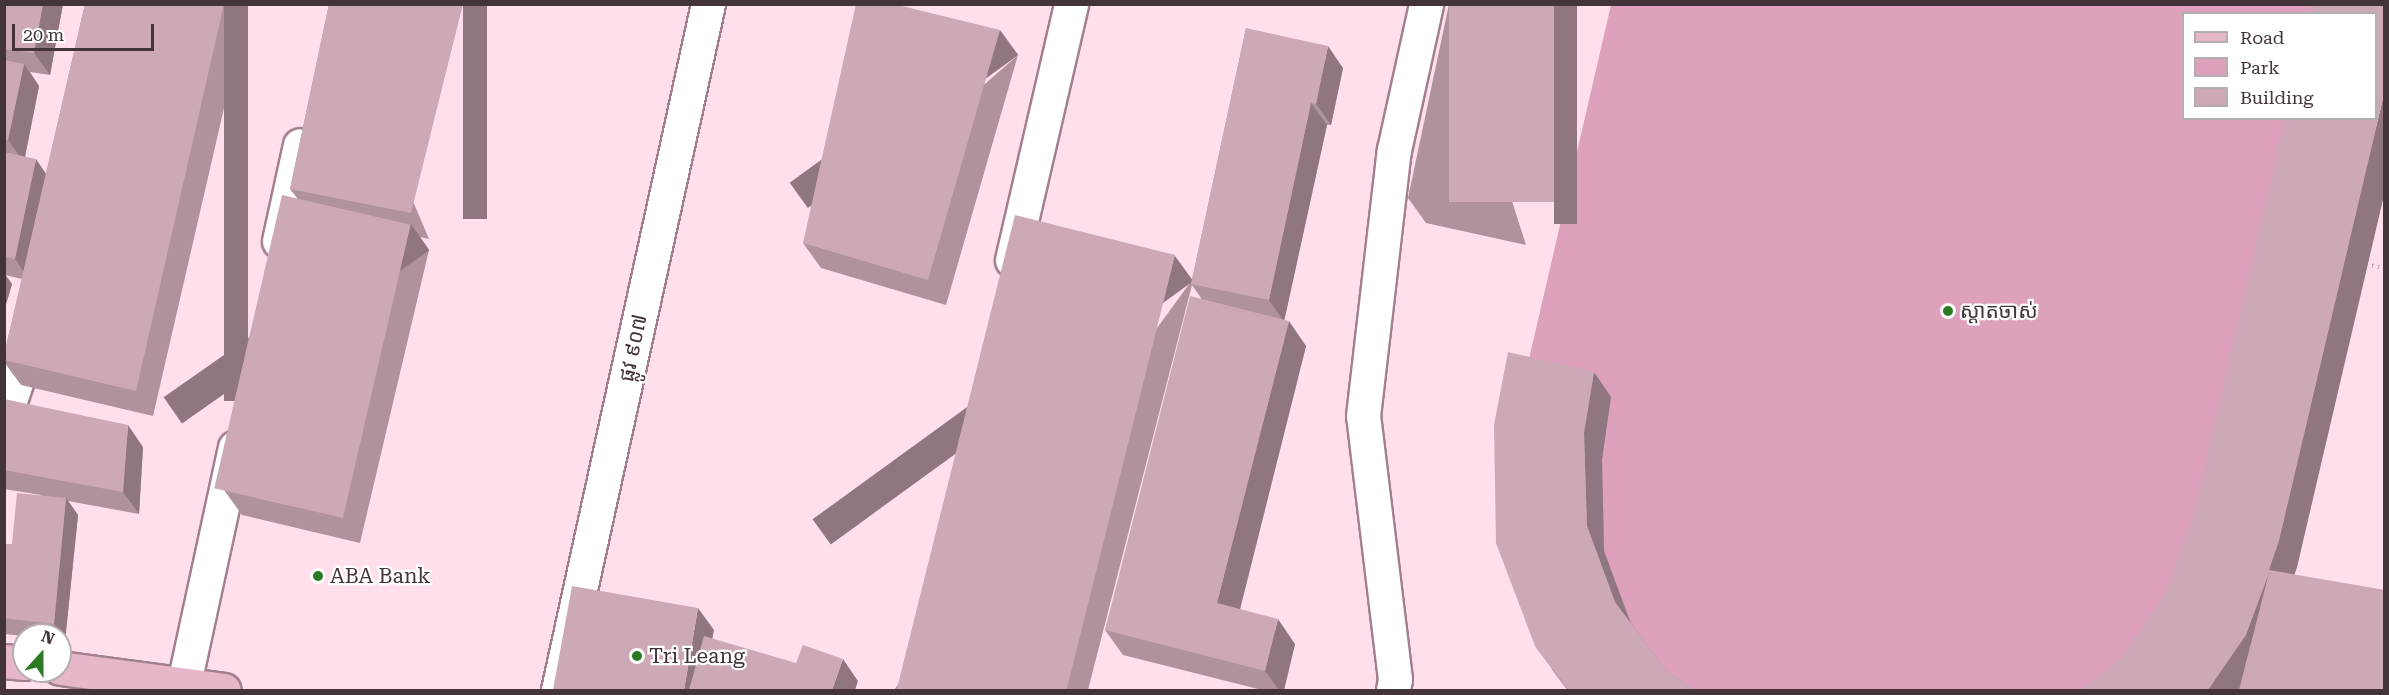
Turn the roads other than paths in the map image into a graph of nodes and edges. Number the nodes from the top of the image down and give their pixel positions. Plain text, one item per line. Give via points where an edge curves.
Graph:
1 (708, 4) edge
2 (1071, 4) edge
3 (1426, 4) edge
4 (308, 110) edge
5 (272, 274) edge
6 (1004, 295) edge
7 (38, 305) edge
8 (242, 414) edge
9 (4, 419) edge
10 (72, 669) edge
11 (184, 683) junction
12 (224, 690) edge
13 (558, 690) edge
14 (1393, 690) edge

1 - 13 street, ផ្លូវ ៩០៧
2 - 6 street
3 - 14 street via 1394,150 1363,417 1395,679
4 - 5 street
7 - 9 street
8 - 11 street
10 - 11 main road
11 - 12 main road

